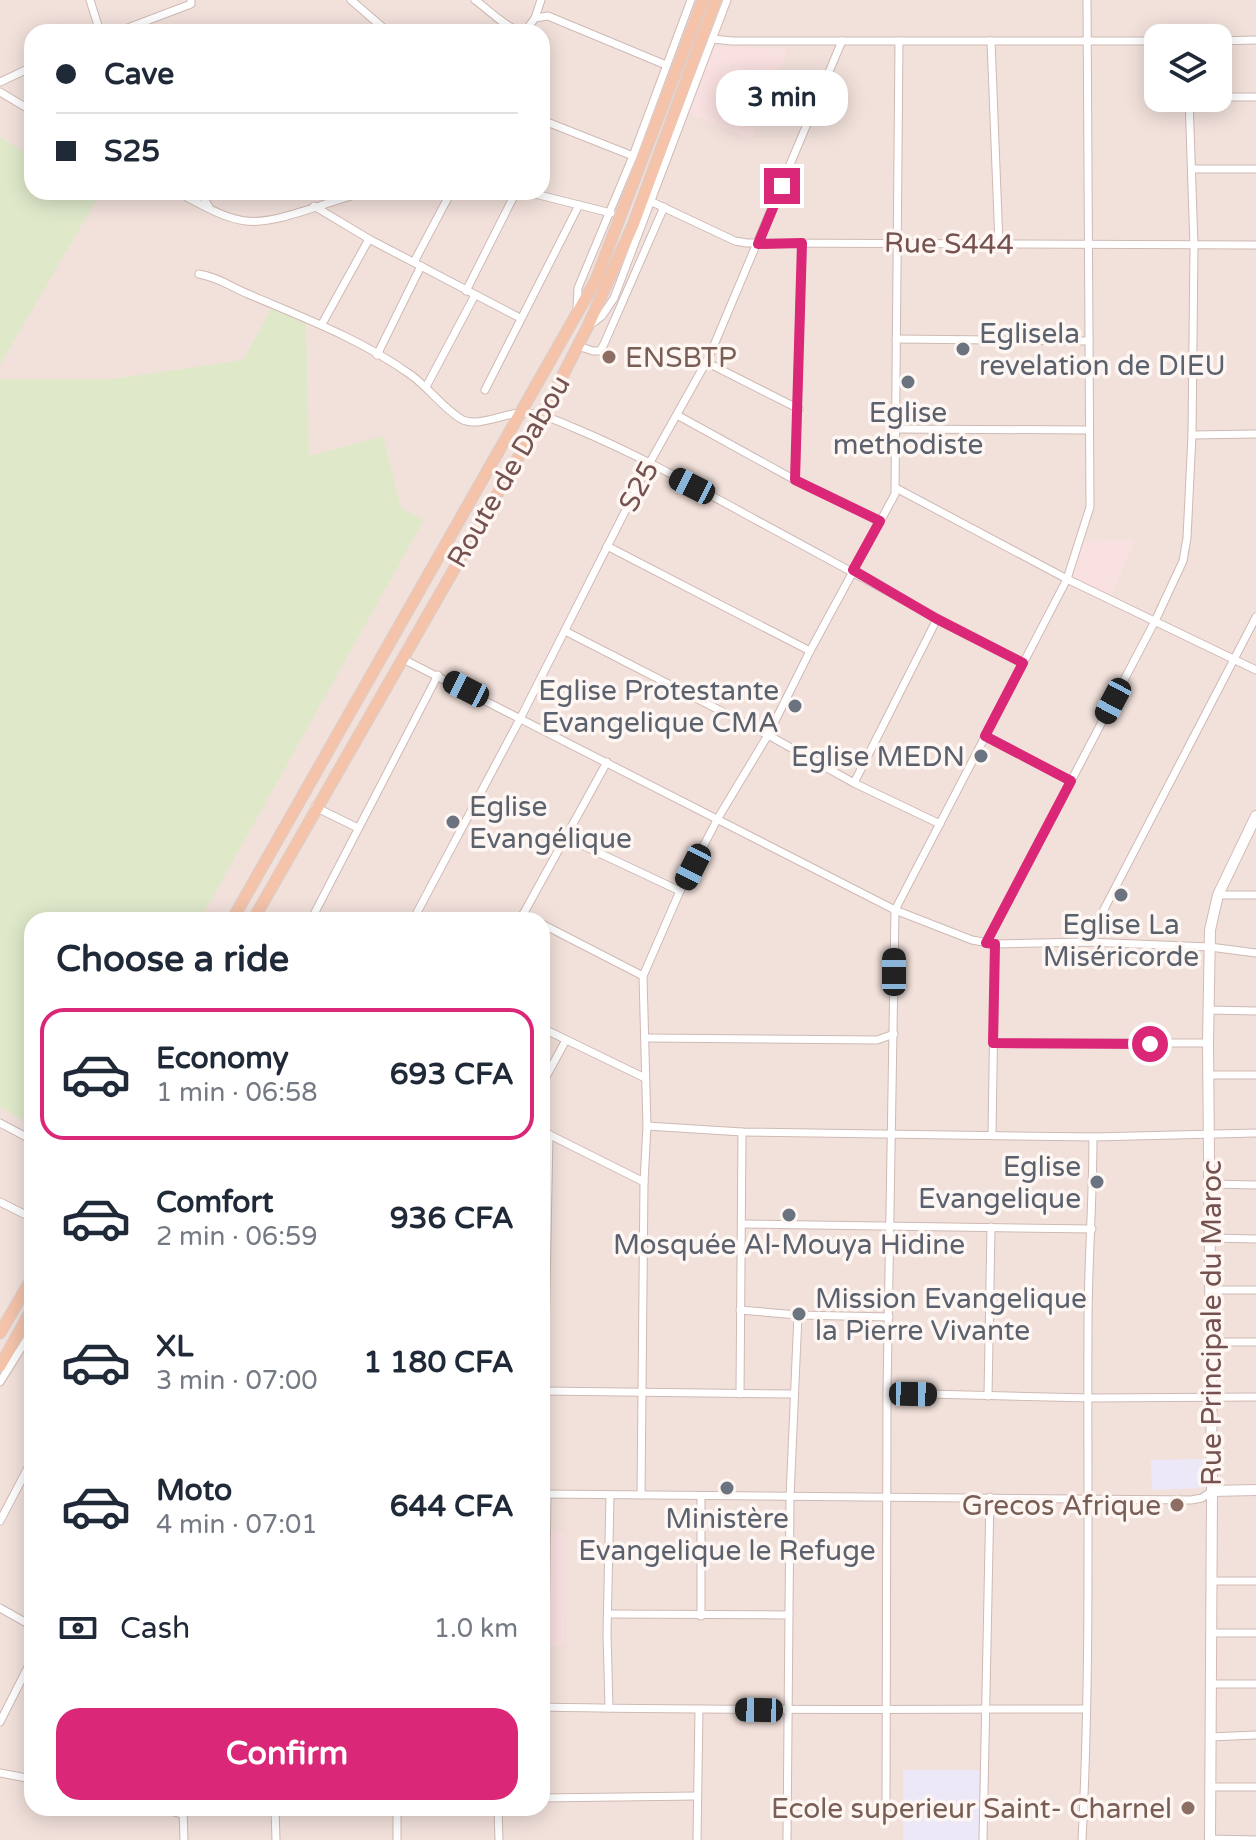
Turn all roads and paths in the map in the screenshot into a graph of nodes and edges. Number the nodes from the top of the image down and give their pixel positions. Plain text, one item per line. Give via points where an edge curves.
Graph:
1 (90, 0) edge
2 (191, 0) edge
3 (351, 0) edge
4 (475, 0) edge
5 (541, 0) edge
6 (691, 0) edge
7 (703, 0) edge
8 (716, 0) edge
9 (727, 0) edge
10 (1087, 0) edge
11 (535, 18) junction
12 (98, 24) edge
13 (138, 24) edge
14 (379, 24) edge
15 (500, 24) edge
16 (531, 24) edge
17 (713, 39) junction
18 (1256, 40) edge
19 (842, 41) junction
20 (899, 41) junction
21 (991, 41) junction
22 (1144, 41) edge
23 (1232, 41) edge
24 (1087, 42) junction
25 (666, 65) junction
26 (24, 71) edge
27 (0, 82) edge
28 (0, 92) edge
29 (1232, 97) edge
30 (1256, 97) edge
31 (24, 106) edge
32 (1190, 112) edge
33 (550, 123) edge
34 (633, 156) junction
35 (1192, 169) junction
36 (1256, 169) edge
37 (550, 198) edge
38 (194, 200) edge
39 (205, 200) edge
40 (337, 200) edge
41 (447, 200) edge
42 (512, 200) edge
43 (650, 201) junction
44 (579, 205) junction
45 (314, 206) junction
46 (664, 207) junction
47 (210, 208) junction
48 (611, 213) junction
49 (369, 239) junction
50 (897, 242) junction
51 (802, 243) junction
52 (758, 244) junction
53 (999, 244) junction
54 (1256, 245) edge
55 (1088, 246) junction
56 (1194, 246) junction
57 (418, 264) junction
58 (199, 274) dead end
59 (471, 293) junction
60 (614, 298) junction
61 (624, 303) junction
62 (577, 317) junction
63 (520, 318) junction
64 (322, 324) junction
65 (588, 326) junction
66 (896, 339) junction
67 (1089, 341) junction
68 (578, 346) junction
69 (377, 355) junction
70 (706, 362) junction
71 (426, 387) junction
72 (485, 390) dead end
73 (799, 409) junction
74 (521, 413) junction
75 (677, 415) junction
76 (542, 416) junction
77 (897, 429) junction
78 (1089, 430) junction
79 (1256, 434) edge
80 (1192, 435) junction
81 (649, 464) junction
82 (795, 480) junction
83 (896, 488) junction
84 (880, 521) junction
85 (607, 546) junction
86 (853, 570) junction
87 (1067, 579) junction
88 (1256, 617) edge
89 (937, 619) junction
90 (1155, 621) junction
91 (565, 631) junction
92 (810, 651) junction
93 (1236, 658) junction
94 (403, 659) junction
95 (1023, 663) junction
96 (1256, 670) edge
97 (438, 675) junction
98 (521, 717) junction
99 (768, 735) junction
100 (985, 736) junction
101 (607, 762) junction
102 (1071, 781) junction
103 (854, 783) junction
104 (315, 807) junction
105 (1256, 816) edge
106 (718, 818) junction
107 (940, 824) junction
108 (358, 828) junction
109 (565, 837) junction
110 (1250, 837) edge
111 (680, 891) junction
112 (1218, 895) junction
113 (1256, 895) edge
114 (895, 910) junction
115 (237, 912) edge
116 (257, 912) edge
117 (315, 912) edge
118 (417, 912) edge
119 (524, 912) edge
120 (550, 928) edge
121 (1087, 942) junction
122 (986, 943) junction
123 (995, 944) junction
124 (1210, 947) junction
125 (1256, 953) edge
126 (643, 976) junction
127 (1209, 1010) junction
128 (1256, 1011) edge
129 (550, 1032) edge
130 (894, 1034) junction
131 (646, 1038) junction
132 (566, 1040) junction
133 (993, 1043) junction
134 (1208, 1043) junction
135 (550, 1069) edge
136 (1209, 1075) junction
137 (1256, 1075) edge
138 (645, 1078) junction
139 (0, 1123) edge
140 (647, 1126) junction
141 (742, 1132) junction
142 (1210, 1132) junction
143 (893, 1133) junction
144 (1256, 1133) edge
145 (992, 1134) junction
146 (550, 1135) edge
147 (24, 1136) edge
148 (1093, 1137) junction
149 (644, 1182) junction
150 (1210, 1184) junction
151 (1256, 1185) edge
152 (0, 1202) edge
153 (24, 1214) edge
154 (743, 1224) junction
155 (891, 1226) junction
156 (991, 1227) junction
157 (1092, 1229) junction
158 (1211, 1238) junction
159 (1256, 1239) edge
160 (1211, 1290) junction
161 (1256, 1290) edge
162 (24, 1292) edge
163 (740, 1310) junction
164 (798, 1315) junction
165 (889, 1317) junction
166 (24, 1323) edge
167 (0, 1332) edge
168 (1211, 1342) junction
169 (1256, 1342) edge
170 (24, 1344) edge
171 (0, 1366) edge
172 (0, 1382) edge
173 (550, 1391) edge
174 (643, 1392) junction
175 (887, 1393) junction
176 (740, 1394) junction
177 (793, 1394) junction
178 (988, 1396) junction
179 (1256, 1397) edge
180 (1090, 1398) junction
181 (1211, 1398) junction
182 (24, 1475) edge
183 (1256, 1490) edge
184 (1212, 1491) junction
185 (550, 1494) edge
186 (610, 1495) junction
187 (641, 1495) junction
188 (701, 1497) junction
189 (790, 1497) junction
190 (887, 1497) junction
191 (990, 1497) junction
192 (1088, 1498) junction
193 (0, 1521) edge
194 (1211, 1581) junction
195 (1256, 1581) edge
196 (0, 1608) edge
197 (609, 1614) junction
198 (789, 1615) junction
199 (701, 1616) junction
200 (24, 1622) edge
201 (1211, 1633) junction
202 (1256, 1633) edge
203 (24, 1675) edge
204 (1210, 1684) junction
205 (1256, 1684) edge
206 (550, 1707) edge
207 (609, 1708) junction
208 (887, 1708) junction
209 (699, 1709) junction
210 (986, 1709) junction
211 (1086, 1709) junction
212 (790, 1710) junction
213 (0, 1722) edge
214 (1256, 1735) edge
215 (1210, 1737) junction
216 (0, 1773) edge
217 (24, 1778) edge
218 (1209, 1787) junction
219 (1256, 1787) edge
220 (697, 1796) junction
221 (550, 1798) edge
222 (886, 1815) dead end
223 (183, 1816) edge
224 (275, 1816) edge
225 (397, 1816) edge
226 (498, 1816) edge
227 (184, 1840) edge
228 (276, 1840) edge
229 (397, 1840) edge
230 (499, 1840) edge
231 (697, 1840) edge
232 (787, 1840) edge
233 (983, 1840) edge
234 (1082, 1840) edge
235 (1210, 1840) edge
236 (1256, 1840) edge

1 - 12 street
2 - 13 street
3 - 14 street
4 - 15 street via 496,14
5 - 11 street
6 - 25 street
7 - 62 main road, Route de Dabou via 607,254
8 - 65 main road, Route de Dabou via 633,225
9 - 17 street
10 - 24 street
11 - 16 street
11 - 25 street via 548,16
17 - 19 street
17 - 43 street
18 - 23 street
19 - 20 street
19 - 52 street, S25
20 - 21 street
20 - 50 street
21 - 24 street
21 - 53 street
22 - 24 street
24 - 55 street
25 - 34 street
26 - 27 street
28 - 31 street
29 - 30 street
32 - 35 street
33 - 34 street
34 - 48 street
35 - 36 street
35 - 56 street
37 - 44 street
38 - 47 street
39 - 47 street
40 - 45 street
41 - 57 street
42 - 59 street
43 - 46 street, Rue S444
43 - 60 street
44 - 48 street
44 - 63 street
45 - 47 street via 249,222
45 - 49 street
46 - 52 street, Rue S444 via 735,241
46 - 61 street
48 - 62 street via 578,288
49 - 57 street
49 - 64 street
50 - 51 street, Rue S444
50 - 53 street, Rue S444
50 - 66 street
51 - 52 street, Rue S444
51 - 73 street
52 - 70 street, S25
53 - 55 street, Rue S444
54 - 56 street, Rue S444
55 - 56 street, Rue S444
55 - 67 street
56 - 80 street
57 - 59 street
57 - 69 street
58 - 64 street
59 - 63 street
59 - 71 street
60 - 61 street
60 - 65 street
61 - 68 street via 600,351
62 - 74 main road, Route de Dabou
63 - 72 street
64 - 69 street
65 - 68 main road, Route de Dabou
66 - 67 street
66 - 77 street
67 - 78 street
68 - 76 main road, Route de Dabou
69 - 71 street
70 - 73 street
70 - 75 street, S25
71 - 74 street via 463,420
73 - 82 street
74 - 76 street
74 - 115 main road, Route de Dabou
75 - 81 street, S25
75 - 82 street
76 - 81 street
76 - 94 main road, Route de Dabou
77 - 78 street
77 - 83 street
78 - 87 street via 1090,507
79 - 80 street
80 - 90 street via 1183,561
81 - 85 street, S25
81 - 86 street
82 - 84 street
83 - 84 street
83 - 87 street
84 - 86 street
85 - 91 street, S25
85 - 92 street
86 - 89 street
86 - 92 street
87 - 90 street
87 - 95 street
88 - 93 street
89 - 95 street
89 - 103 street
90 - 93 street
90 - 102 street
91 - 98 street, S25
91 - 99 street
92 - 99 street
93 - 96 street
93 - 121 street
94 - 97 street
94 - 104 main road, Route de Dabou
95 - 100 street
97 - 98 street
97 - 108 street
98 - 101 street
98 - 118 street, S25
99 - 103 street
99 - 106 street
100 - 102 street
100 - 107 street
101 - 106 street
101 - 109 street
102 - 122 street
103 - 107 street
104 - 108 street
104 - 116 main road, Route de Dabou
105 - 110 street, Rue Principale du Maroc
106 - 111 street
106 - 114 street
107 - 114 street
108 - 117 street
109 - 111 street
109 - 119 street
110 - 112 street, Rue Principale du Maroc
111 - 126 street
112 - 113 street
112 - 124 street, Rue Principale du Maroc
114 - 122 street
114 - 130 street
120 - 126 street
121 - 123 street
121 - 124 street
122 - 123 street
123 - 133 street
124 - 125 street
124 - 127 street, Rue Principale du Maroc
126 - 131 street
127 - 128 street
127 - 134 street, Rue Principale du Maroc
129 - 132 street
130 - 131 street via 877,1040
130 - 143 street
131 - 138 street
132 - 135 street
132 - 138 street
133 - 134 street
133 - 145 street
134 - 136 street, Rue Principale du Maroc
136 - 137 street
136 - 142 street, Rue Principale du Maroc
138 - 140 street
139 - 147 street
140 - 141 street
140 - 149 street
141 - 143 street
141 - 154 street
142 - 144 street
142 - 148 street
142 - 150 street, Rue Principale du Maroc
143 - 145 street
143 - 155 street
145 - 148 street
146 - 149 street
148 - 157 street
149 - 174 street
150 - 151 street
150 - 158 street, Rue Principale du Maroc
152 - 153 street
154 - 155 street
154 - 163 street
155 - 156 street
155 - 165 street
156 - 157 street
156 - 178 street
157 - 180 street
158 - 159 street
158 - 160 street, Rue Principale du Maroc
160 - 161 street
160 - 168 street, Rue Principale du Maroc
162 - 167 main road
163 - 164 street
163 - 176 street
164 - 165 street
164 - 177 street
165 - 175 street
166 - 171 main road
168 - 169 street
168 - 181 street, Rue Principale du Maroc
170 - 172 street
173 - 174 street
174 - 176 street
174 - 187 street
175 - 178 street
175 - 190 street
176 - 177 street
177 - 189 street
178 - 180 street
179 - 181 street
180 - 181 street
180 - 192 street
181 - 184 street, Rue Principale du Maroc
182 - 193 street
183 - 184 street
184 - 192 street via 1191,1500
184 - 194 street, Rue Principale du Maroc
185 - 186 street
186 - 187 street
186 - 197 street
187 - 188 street
188 - 189 street
188 - 199 street
189 - 190 street
189 - 198 street
190 - 191 street
190 - 208 street
191 - 192 street
191 - 210 street
192 - 211 street
194 - 195 street
194 - 201 street, Rue Principale du Maroc
196 - 200 street
197 - 199 street
197 - 207 street
198 - 199 street
198 - 212 street
201 - 202 street
201 - 204 street, Rue Principale du Maroc
203 - 213 street
204 - 205 street
204 - 215 street, Rue Principale du Maroc
206 - 207 street
207 - 209 street
208 - 210 street
208 - 212 street
208 - 222 street
209 - 212 street
209 - 220 street
210 - 211 street
210 - 233 street
211 - 234 street
212 - 232 street
214 - 215 street
215 - 218 street, Rue Principale du Maroc
216 - 217 street
218 - 219 street
218 - 235 street, Rue Principale du Maroc
220 - 221 street
220 - 231 street
223 - 227 street
224 - 228 street
225 - 229 street
226 - 230 street
235 - 236 street

